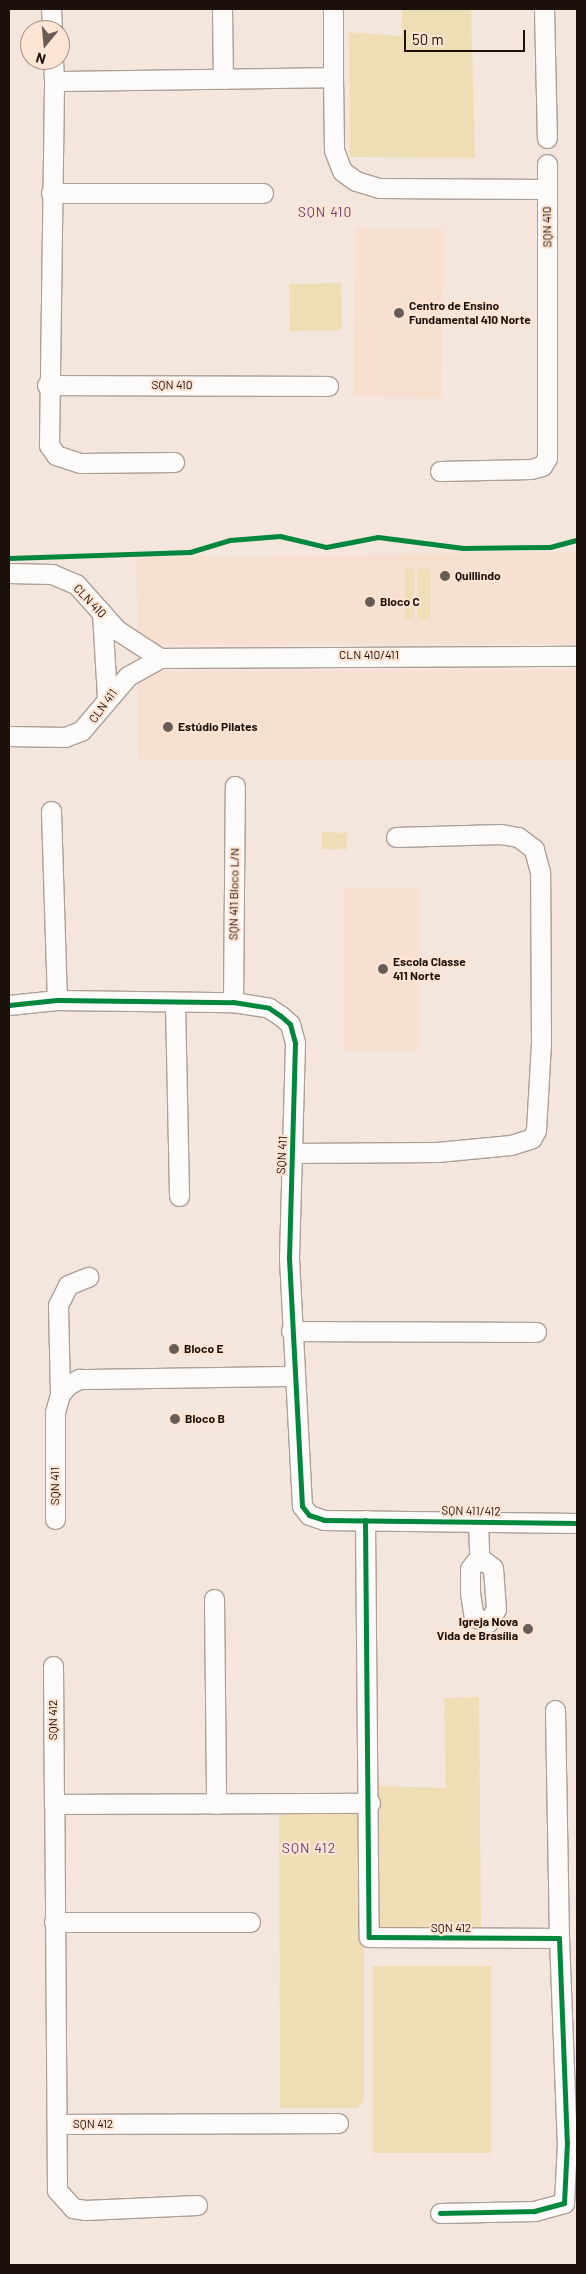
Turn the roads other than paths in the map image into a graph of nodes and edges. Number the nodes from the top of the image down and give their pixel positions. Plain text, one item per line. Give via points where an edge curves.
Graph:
1 (222, 9) edge
2 (333, 9) edge
3 (544, 9) edge
4 (53, 70) edge
5 (333, 77) junction
6 (223, 79) junction
7 (54, 81) junction
8 (547, 138) dead end
9 (547, 164) dead end
10 (547, 189) junction
11 (51, 193) junction
12 (264, 193) dead end
13 (47, 385) junction
14 (328, 386) dead end
15 (174, 462) dead end
16 (440, 471) dead end
17 (9, 573) edge
18 (102, 613) junction
19 (577, 656) edge
20 (160, 658) junction
21 (107, 698) junction
22 (9, 736) edge
23 (235, 786) dead end
24 (51, 812) dead end
25 (396, 838) dead end
26 (57, 1000) junction
27 (233, 1002) junction
28 (176, 1003) junction
29 (9, 1005) edge
30 (292, 1153) junction
31 (179, 1196) dead end
32 (88, 1277) dead end
33 (290, 1331) junction
34 (536, 1332) dead end
35 (294, 1376) junction
36 (60, 1394) junction
37 (55, 1519) dead end
38 (365, 1520) junction
39 (478, 1521) junction
40 (577, 1523) edge
41 (479, 1557) dead end
42 (214, 1599) dead end
43 (53, 1666) dead end
44 (555, 1710) dead end
45 (370, 1803) junction
46 (54, 1804) junction
47 (216, 1804) junction
48 (54, 1922) junction
49 (250, 1922) dead end
50 (559, 1938) junction
51 (338, 2123) dead end
52 (57, 2124) junction
53 (197, 2205) dead end
54 (440, 2213) dead end

1 - 6 street
2 - 5 street, SQN 410
3 - 8 street
4 - 7 street
5 - 6 street
5 - 10 street, SQN 410 via 334,150 342,171 356,182 379,188
6 - 7 street
7 - 11 street
9 - 10 street
10 - 16 street, SQN 410 via 547,458 542,466 531,468
11 - 12 street
11 - 13 street
13 - 14 street, SQN 410
13 - 15 street via 46,432 56,455 80,463
17 - 18 street, CLN 410 via 65,578 76,584
18 - 20 street, CLN 410 via 129,641
18 - 21 street
19 - 20 street, CLN 410/411
20 - 21 street, CLN 411 via 128,676
21 - 22 street, CLN 411 via 87,727 74,734
23 - 27 street, SQN 411 Bloco L/N
24 - 26 street
25 - 30 street, SQN 411 via 501,834 518,837 534,849 540,872 542,1042 536,1130 524,1142 437,1152
26 - 28 street, SQN 411
26 - 29 street, SQN 411
27 - 28 street, SQN 411
27 - 30 street, SQN 411 via 269,1008 290,1024 295,1043
28 - 31 street
30 - 33 street, SQN 411
32 - 36 street, SQN 411 via 68,1285 58,1305
33 - 34 street
33 - 35 street, SQN 411
35 - 36 street via 79,1379
35 - 38 street, SQN 411 via 302,1506 315,1518
36 - 37 street, SQN 411 via 55,1412
38 - 39 street, SQN 411/412
38 - 45 street, SQN 412
39 - 40 street, SQN 411/412
39 - 41 street
42 - 47 street
43 - 46 street, SQN 412
44 - 50 street
45 - 47 street
45 - 50 street, SQN 412 via 369,1938
46 - 47 street
46 - 48 street, SQN 412
48 - 49 street
48 - 52 street, SQN 412
50 - 54 street via 567,2142 564,2203 536,2211
51 - 52 street, SQN 412
52 - 53 street, SQN 412 via 57,2190 73,2208

